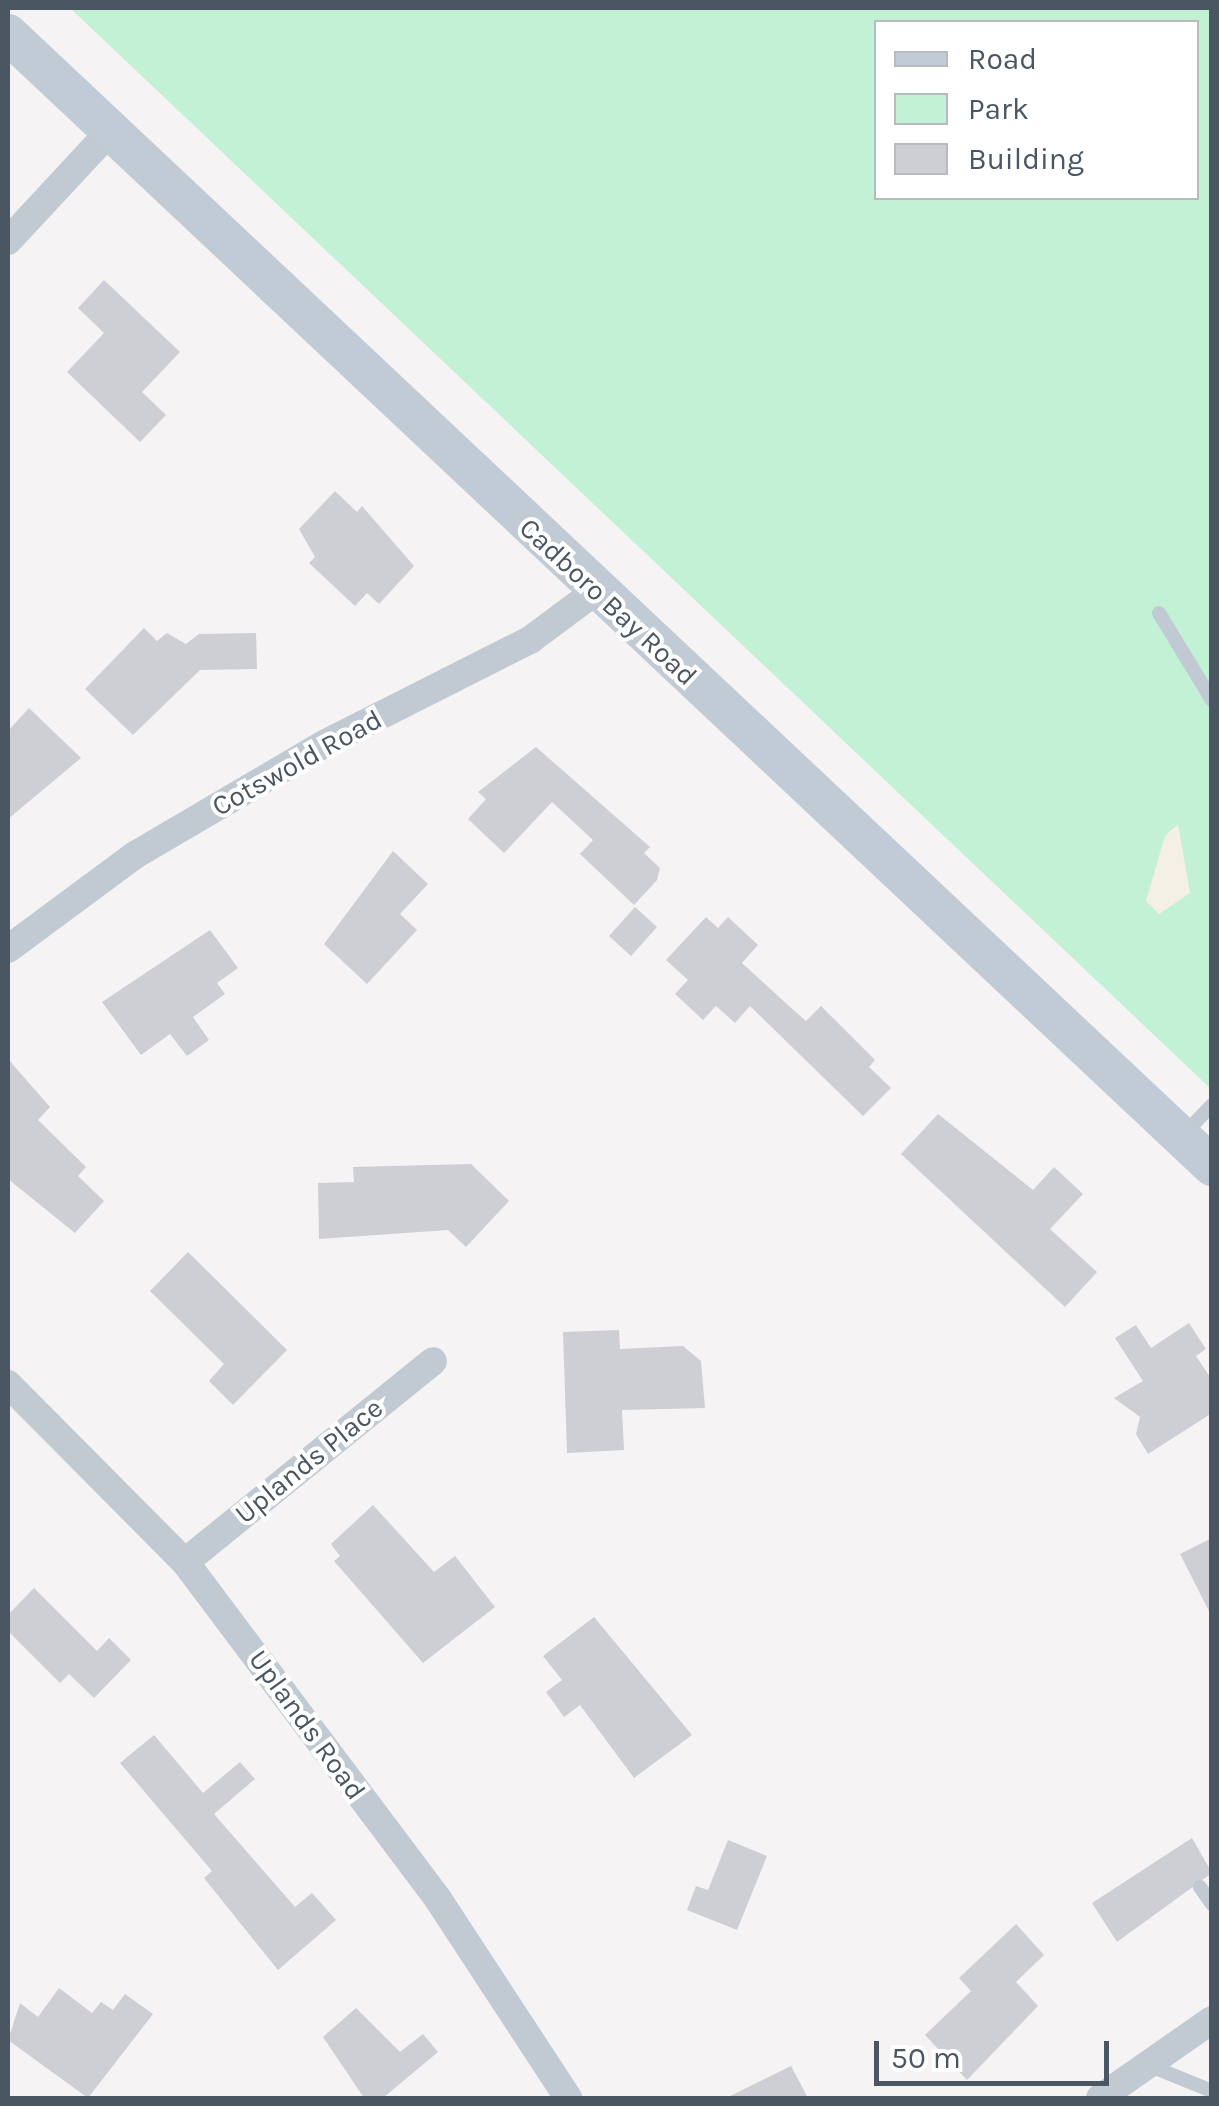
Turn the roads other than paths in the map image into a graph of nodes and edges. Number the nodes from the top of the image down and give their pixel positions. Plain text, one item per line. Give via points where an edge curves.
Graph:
1 (8, 34) edge
2 (111, 130) junction
3 (8, 241) edge
4 (596, 591) junction
5 (1159, 613) dead end
6 (1212, 700) edge
7 (8, 949) edge
8 (1212, 1105) edge
9 (1181, 1137) junction
10 (1212, 1166) edge
11 (434, 1361) dead end
12 (8, 1384) edge
13 (185, 1562) junction
14 (1200, 1886) dead end
15 (1212, 1904) edge
16 (1212, 2020) edge
17 (1145, 2062) junction
18 (1212, 2091) edge
19 (568, 2098) edge
20 (1100, 2098) edge

1 - 2 main road, Cadboro Bay Road
2 - 3 street
2 - 4 main road, Cadboro Bay Road
4 - 7 street, Cotswold Road via 530,640 326,743 136,856
4 - 9 main road, Cadboro Bay Road
5 - 6 lane
8 - 9 lane
9 - 10 main road, Cadboro Bay Road
11 - 13 street, Uplands Place
12 - 13 street, Uplands Road
13 - 19 street, Uplands Road via 438,1899
14 - 15 lane
16 - 17 street
17 - 18 lane
17 - 20 street

